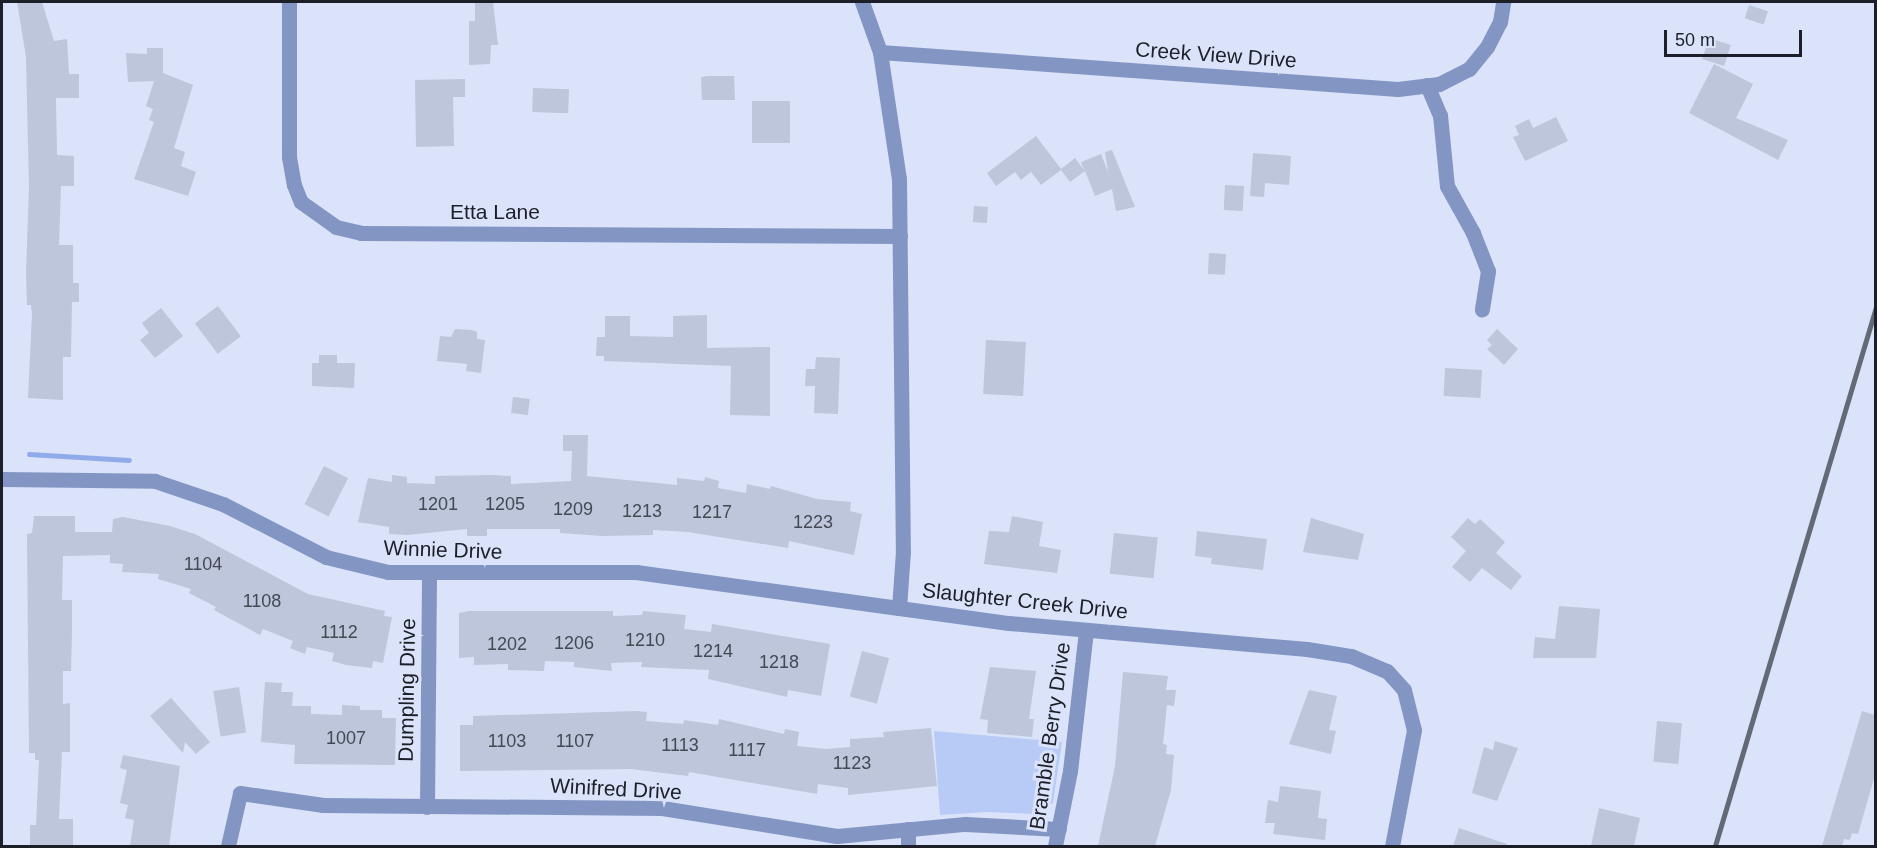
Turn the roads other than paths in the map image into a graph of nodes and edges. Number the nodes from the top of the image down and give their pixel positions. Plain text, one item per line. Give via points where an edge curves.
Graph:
1 (289, 2) edge
2 (862, 2) edge
3 (1503, 2) edge
4 (880, 52) junction
5 (1427, 85) junction
6 (900, 236) junction
7 (1482, 310) dead end
8 (2, 479) edge
9 (429, 574) junction
10 (899, 608) junction
11 (1086, 631) junction
12 (427, 807) junction
13 (1059, 829) junction
14 (908, 830) junction
15 (228, 846) edge
16 (908, 846) edge
17 (1055, 846) edge
18 (1392, 846) edge

1 - 6 street, Etta Lane via 289,157 294,185 301,202 336,227 361,233
2 - 4 street, Slaughter Creek Drive
3 - 5 street, Creek View Drive via 1500,22 1469,69
4 - 5 street, Creek View Drive via 1398,89
4 - 6 street, Slaughter Creek Drive via 896,147
5 - 7 street via 1440,115 1447,186 1473,232 1488,271
6 - 10 street, Slaughter Creek Drive via 903,550
8 - 9 street, Winnie Drive via 155,481 223,504 326,557 388,572
9 - 10 street, Winnie Drive via 636,572
9 - 12 street, Dumpling Drive
10 - 11 street, Slaughter Creek Drive
11 - 13 street, Bramble Berry Drive via 1071,771
11 - 18 street, Slaughter Creek Drive via 1307,649 1351,656 1387,671 1404,690 1414,730
12 - 14 street, Winifred Drive via 636,807 837,836
12 - 15 street, Winifred Drive via 323,806 240,793
13 - 14 street, Winifred Drive via 992,824
13 - 17 street, Bramble Berry Drive
14 - 16 street

